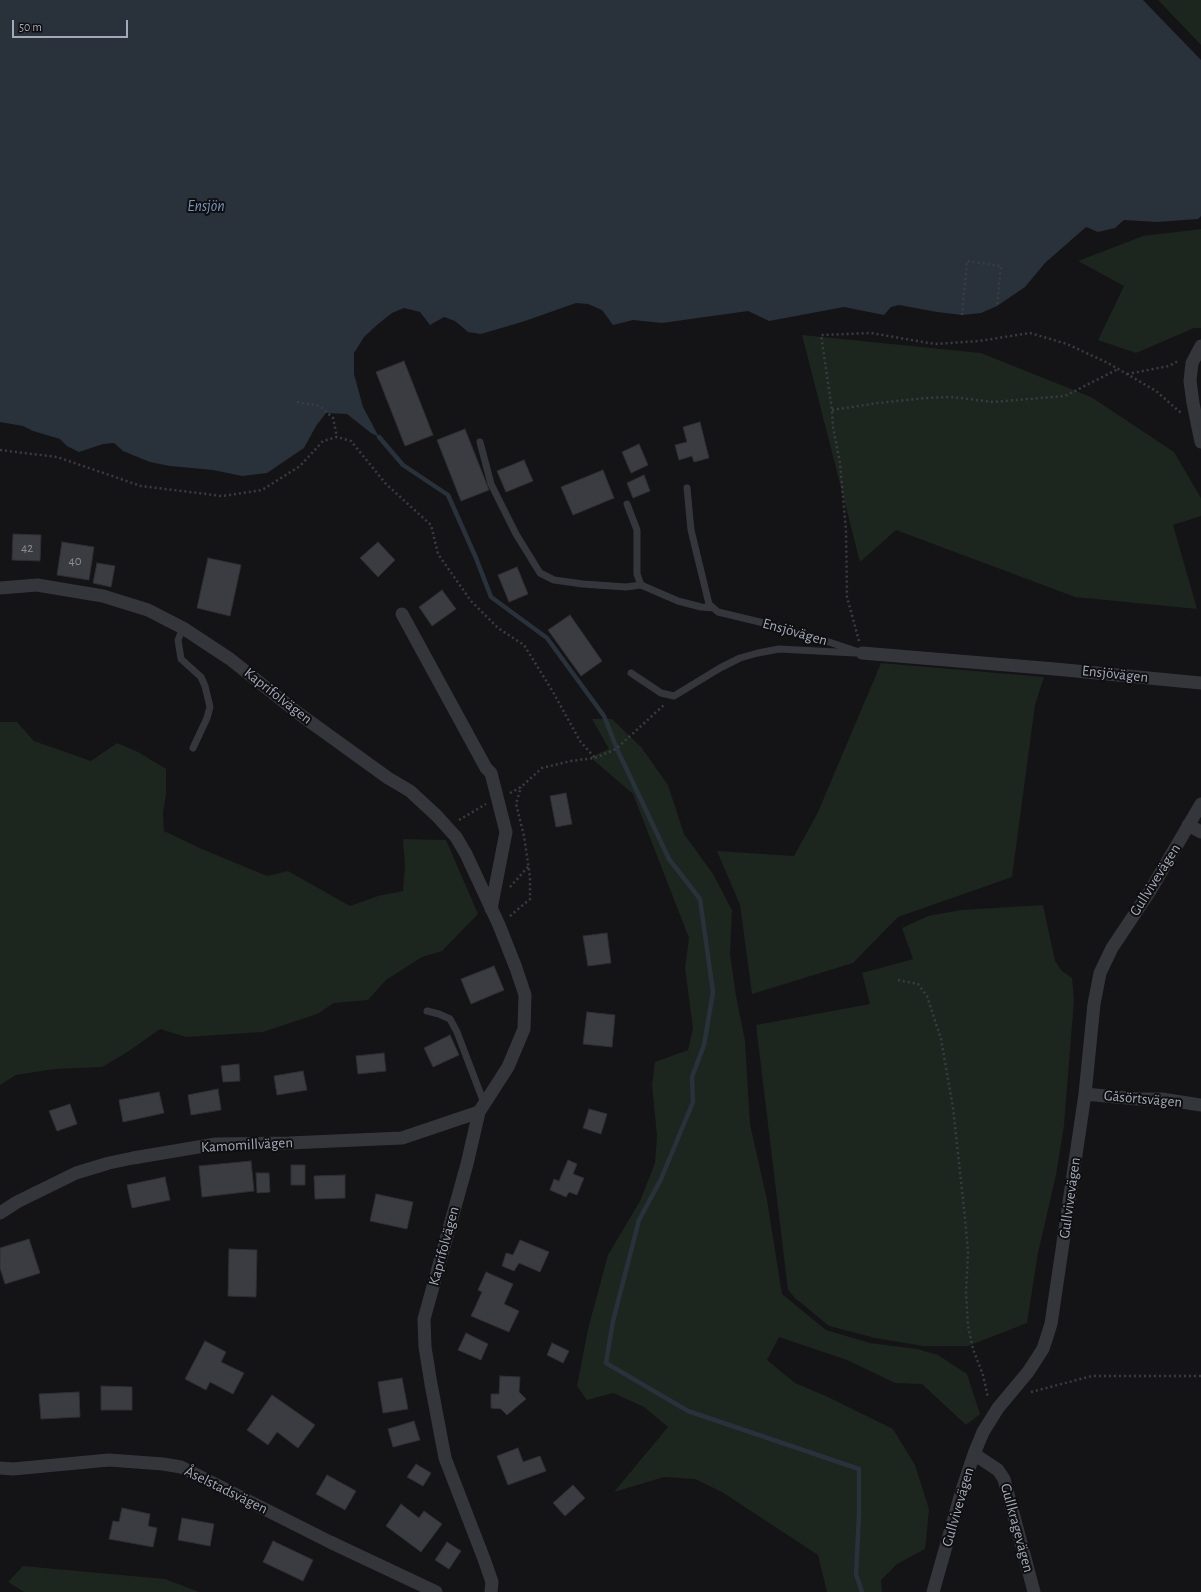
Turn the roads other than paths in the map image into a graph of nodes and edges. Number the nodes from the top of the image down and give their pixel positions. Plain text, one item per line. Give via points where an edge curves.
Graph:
1 (1200, 347) edge
2 (480, 442) dead end
3 (1201, 442) edge
4 (687, 488) dead end
5 (627, 504) dead end
6 (641, 585) junction
7 (0, 588) edge
8 (713, 608) junction
9 (402, 614) dead end
10 (183, 628) junction
11 (862, 653) junction
12 (631, 673) dead end
13 (1201, 683) edge
14 (193, 748) dead end
15 (1201, 804) edge
16 (1188, 825) junction
17 (1201, 832) edge
18 (491, 909) junction
19 (427, 1011) dead end
20 (1085, 1094) junction
21 (1201, 1105) edge
22 (481, 1108) junction
23 (0, 1213) edge
24 (974, 1454) junction
25 (0, 1468) edge
26 (436, 1592) edge
27 (491, 1592) edge
28 (933, 1592) edge
29 (1034, 1592) edge

1 - 3 street via 1192,363 1190,381
2 - 6 lane, Ensjövägen via 491,484 516,534 540,573 554,580 583,584 626,587
4 - 8 lane via 691,530 709,604
5 - 6 lane via 637,530 637,574
6 - 8 lane, Ensjövägen via 678,601
7 - 10 street, Kaprifolvägen via 37,585 103,596 148,610
8 - 11 lane, Ensjövägen via 718,612 808,634
9 - 18 street via 491,773 506,832
10 - 14 lane via 178,640 181,659 201,677 206,686 210,707
10 - 18 street, Kaprifolvägen via 230,659 298,713 388,778 410,791 437,816 466,854
11 - 12 lane via 779,649 758,652 720,668 674,696 661,692
11 - 13 street, Ensjövägen
15 - 16 street, Gullvivevägen
16 - 17 street
16 - 20 street, Gullvivevägen via 1150,891 1112,948 1100,973 1094,1004
18 - 22 street, Kaprifolvägen via 525,995 524,1029 508,1067
19 - 22 lane via 450,1019 457,1032
20 - 21 street, Gåsörtsvägen via 1162,1099
20 - 24 street, Gullvivevägen via 1051,1324 1043,1349 1028,1372 998,1408 983,1432
22 - 23 street, Kamomillvägen via 402,1138 216,1144 109,1163 76,1173
22 - 27 street, Kaprifolvägen via 424,1319 431,1384 445,1458 492,1582
24 - 28 street, Gullvivevägen
24 - 29 street, Gullkragevägen via 998,1470 1004,1479
25 - 26 street, Åselstadsvägen via 109,1460 181,1467

